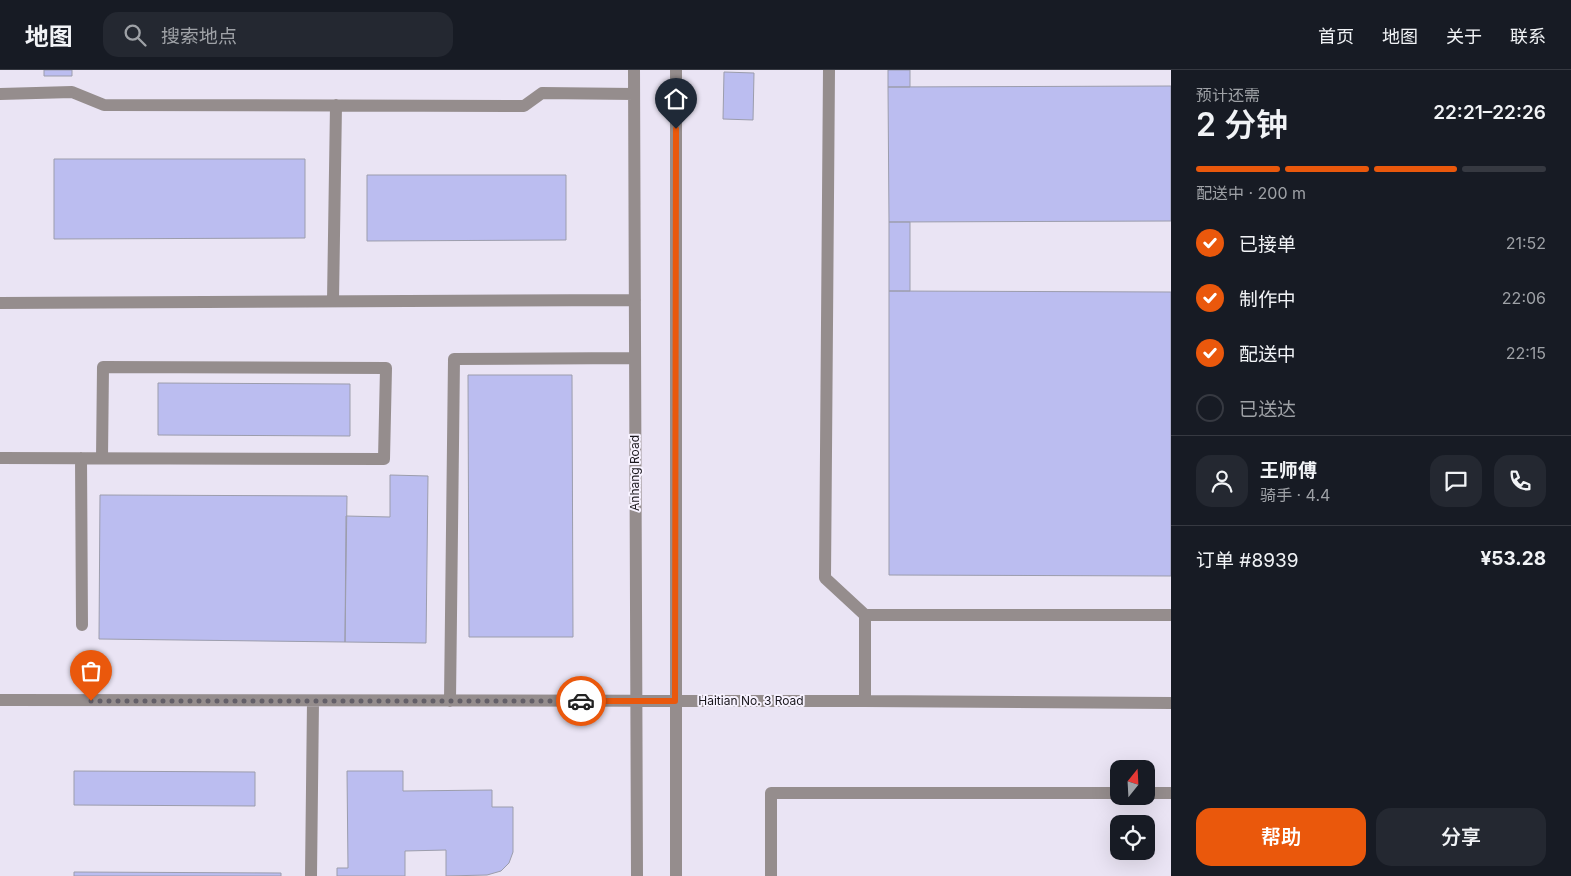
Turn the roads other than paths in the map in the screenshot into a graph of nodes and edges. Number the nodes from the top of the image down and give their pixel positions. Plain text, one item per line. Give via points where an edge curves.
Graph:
1 (634, 70) edge
2 (676, 70) edge
3 (829, 70) edge
4 (0, 94) edge
5 (634, 94) junction
6 (336, 105) junction
7 (634, 300) junction
8 (333, 301) junction
9 (0, 303) edge
10 (635, 358) junction
11 (0, 458) edge
12 (81, 458) junction
13 (102, 458) junction
14 (865, 615) junction
15 (1171, 615) edge
16 (82, 625) dead end
17 (0, 700) edge
18 (313, 701) junction
19 (450, 701) junction
20 (675, 701) junction
21 (865, 701) junction
22 (636, 702) junction
23 (1171, 703) edge
24 (1110, 793) edge
25 (1155, 793) edge
26 (1171, 793) edge
27 (311, 876) edge
28 (636, 876) edge
29 (676, 876) edge
30 (771, 876) edge

1 - 5 street, Anhang Road
2 - 20 street
3 - 14 street via 824,578
4 - 6 street via 72,92 104,105
5 - 6 street via 542,92 524,106
5 - 7 street, Anhang Road
6 - 8 street
7 - 8 street
7 - 10 street, Anhang Road
8 - 9 street
10 - 19 street via 454,359
10 - 22 street, Anhang Road
11 - 12 street
12 - 13 street
12 - 16 street
13 - 13 street via 384,459 386,368 104,367
14 - 15 street
14 - 21 street
17 - 18 street, Haitian No. 3 Road
18 - 19 street, Haitian No. 3 Road
18 - 27 street
19 - 22 street, Haitian No. 3 Road
20 - 21 street, Haitian No. 3 Road
20 - 22 street, Haitian No. 3 Road
20 - 29 street
21 - 23 street, Haitian No. 3 Road
22 - 28 street, Anhang Road
24 - 30 street via 771,793
25 - 26 street

